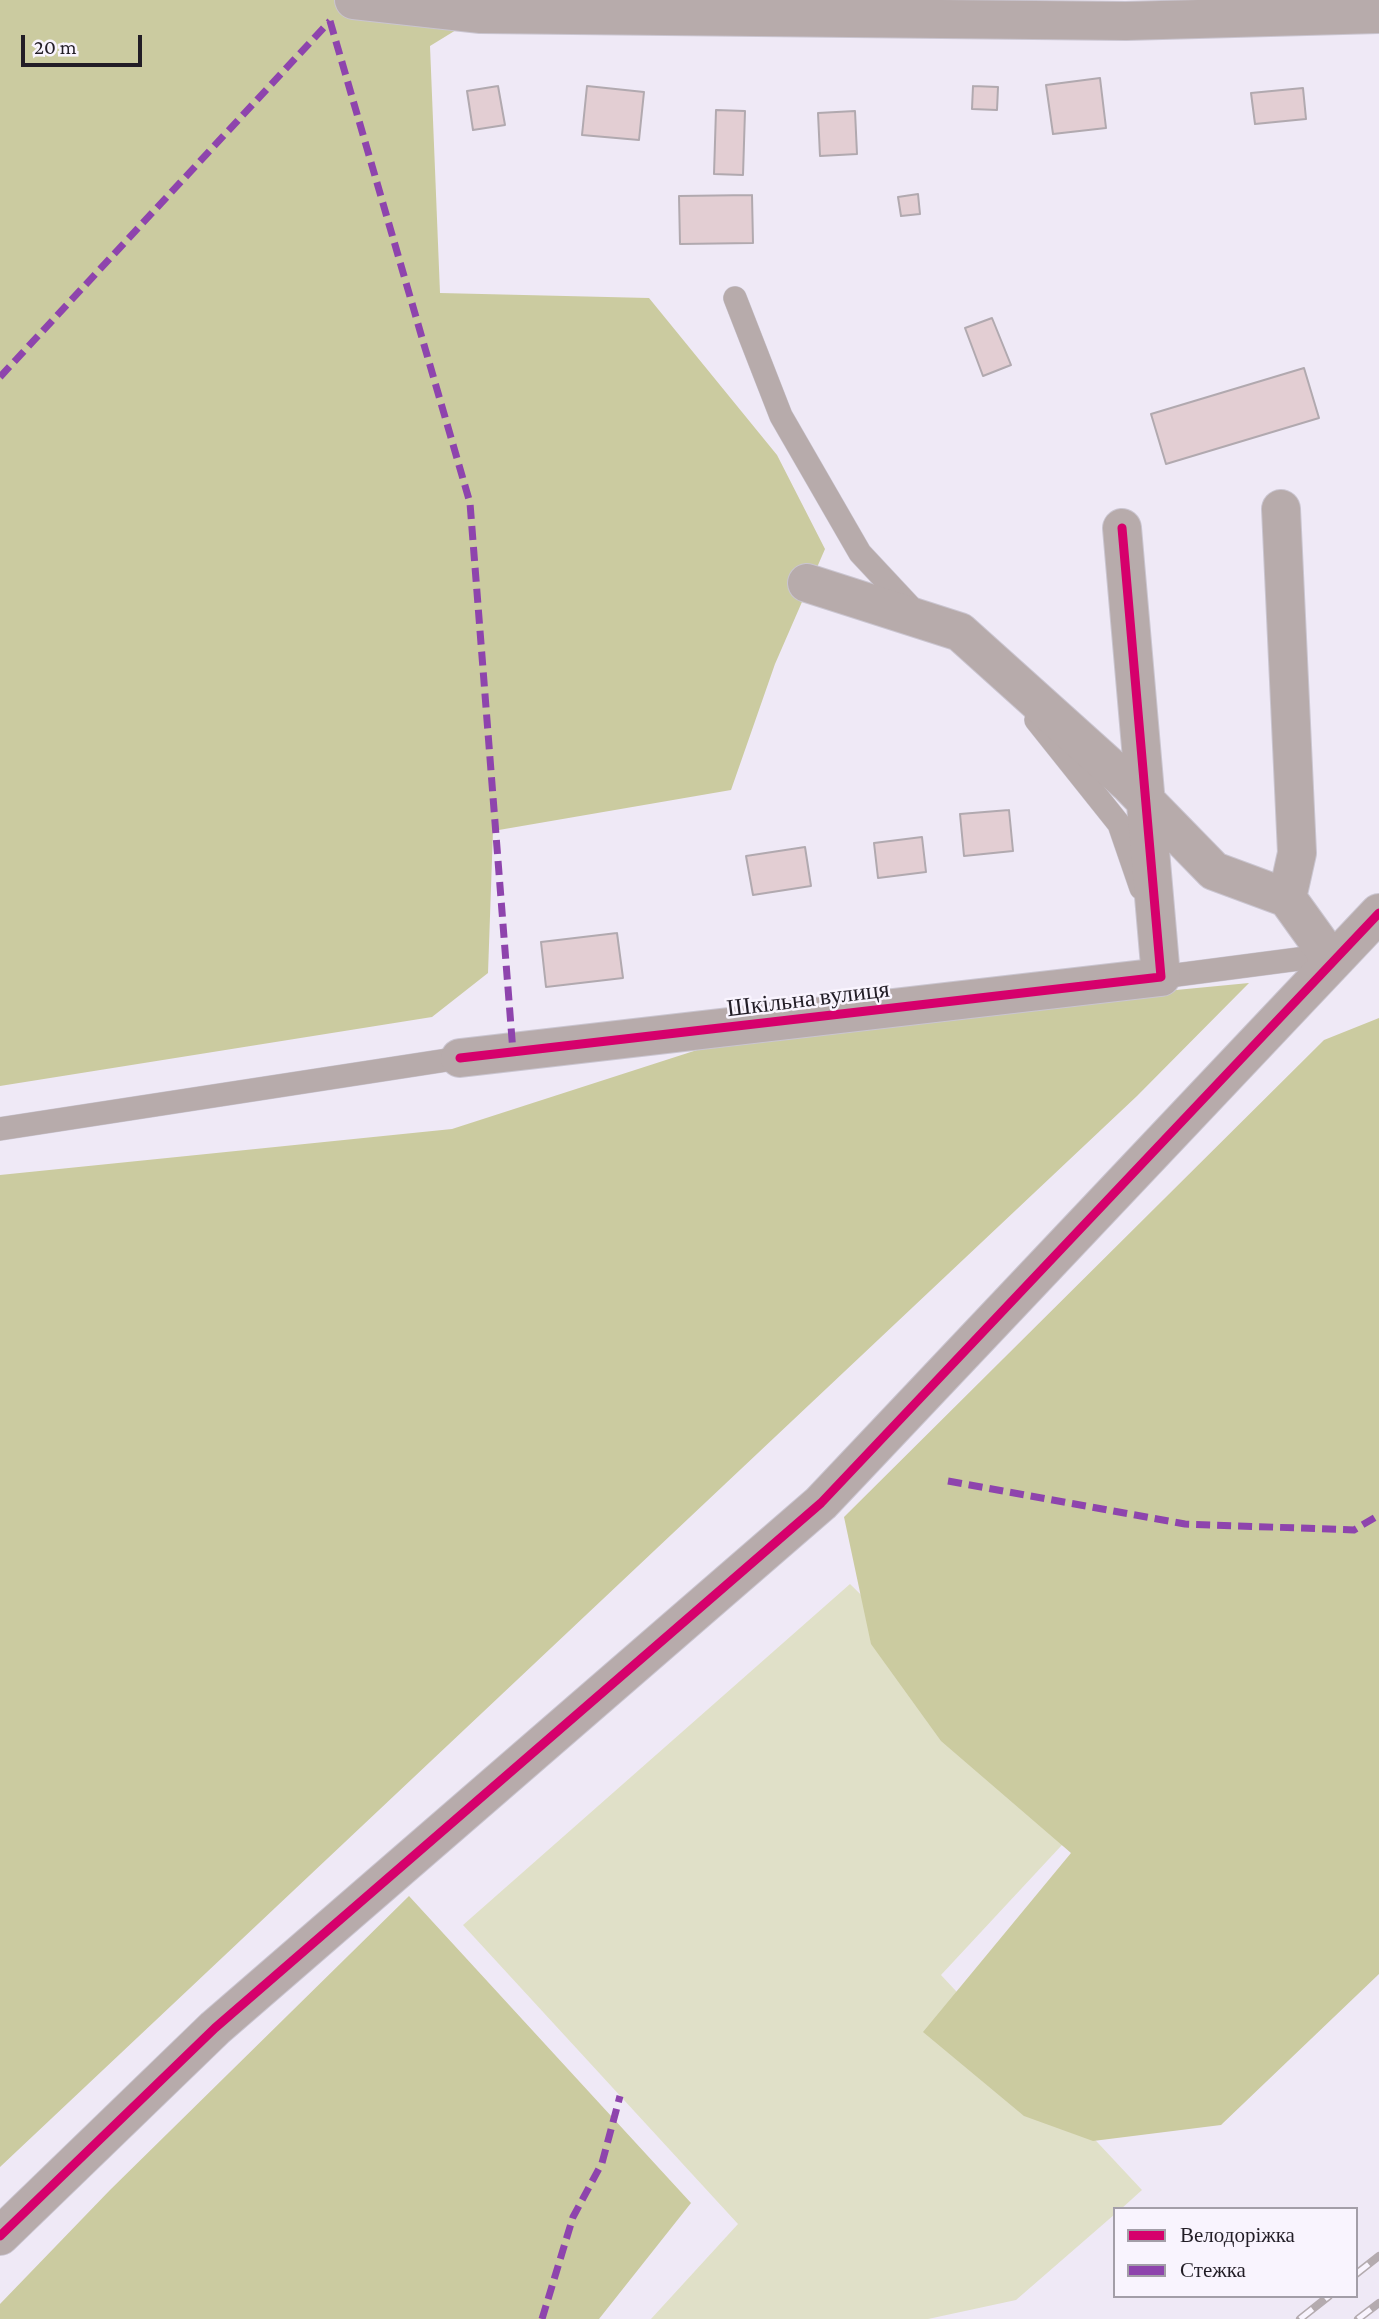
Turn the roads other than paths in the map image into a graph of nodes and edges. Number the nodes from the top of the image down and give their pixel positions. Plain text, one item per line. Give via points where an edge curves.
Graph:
1 (354, 0) edge
2 (1379, 14) edge
3 (735, 298) dead end
4 (1281, 509) dead end
5 (1122, 528) dead end
6 (807, 583) dead end
7 (926, 621) junction
8 (1145, 799) junction
9 (1287, 898) junction
10 (1379, 912) edge
11 (1350, 952) edge
12 (1160, 977) junction
13 (460, 1058) joint
14 (0, 1129) edge
15 (0, 2236) edge

1 - 2 street via 481,14 1126,21
3 - 7 lane via 781,416 860,553
4 - 9 street via 1297,853
5 - 8 street
6 - 7 street
7 - 8 street via 960,632
7 - 12 lane via 1025,705 1119,824 1150,914
8 - 9 street via 1214,871
8 - 12 street
9 - 11 street
10 - 11 street
11 - 12 lane
11 - 15 street via 821,1503 215,2028
12 - 13 street, Шкільна вулиця
13 - 14 lane

